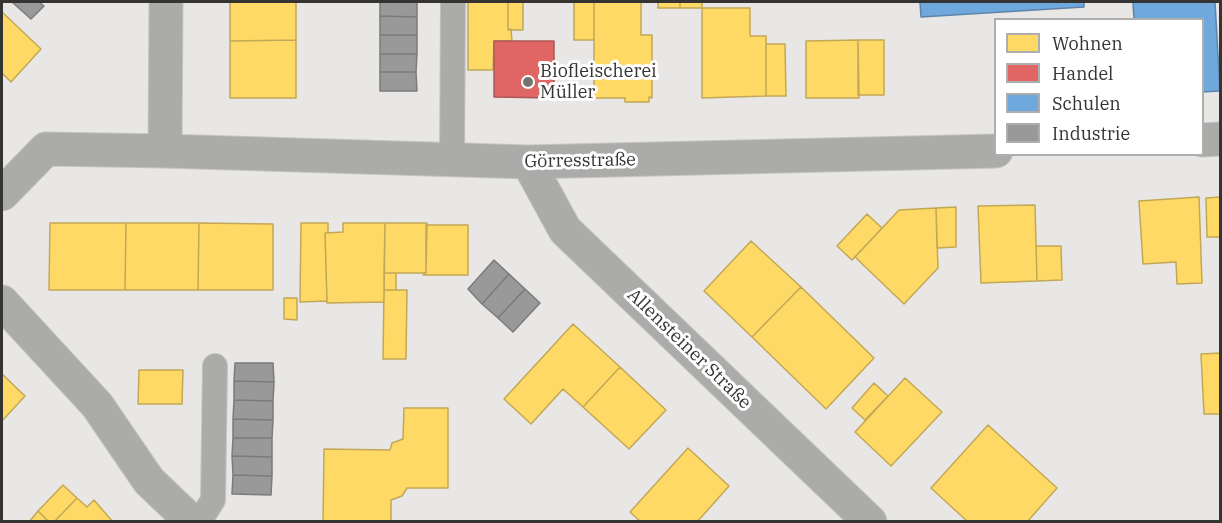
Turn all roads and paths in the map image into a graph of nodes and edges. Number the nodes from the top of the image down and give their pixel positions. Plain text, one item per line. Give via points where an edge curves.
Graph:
1 (166, 2) edge
2 (453, 2) edge
3 (1221, 139) edge
4 (1204, 140) edge
5 (165, 151) junction
6 (994, 151) edge
7 (452, 160) junction
8 (528, 162) junction
9 (2, 194) edge
10 (2, 302) edge
11 (215, 366) dead end
12 (192, 522) edge
13 (199, 522) edge
14 (870, 522) edge

1 - 5 street
2 - 7 lane
3 - 4 street
5 - 7 street, Görresstraße
5 - 9 street, Görresstraße via 46,148
6 - 8 street, Görresstraße
7 - 8 street, Görresstraße
8 - 14 street, Allensteiner Straße via 565,230
10 - 12 street via 97,405 149,481
11 - 13 lane via 213,500

